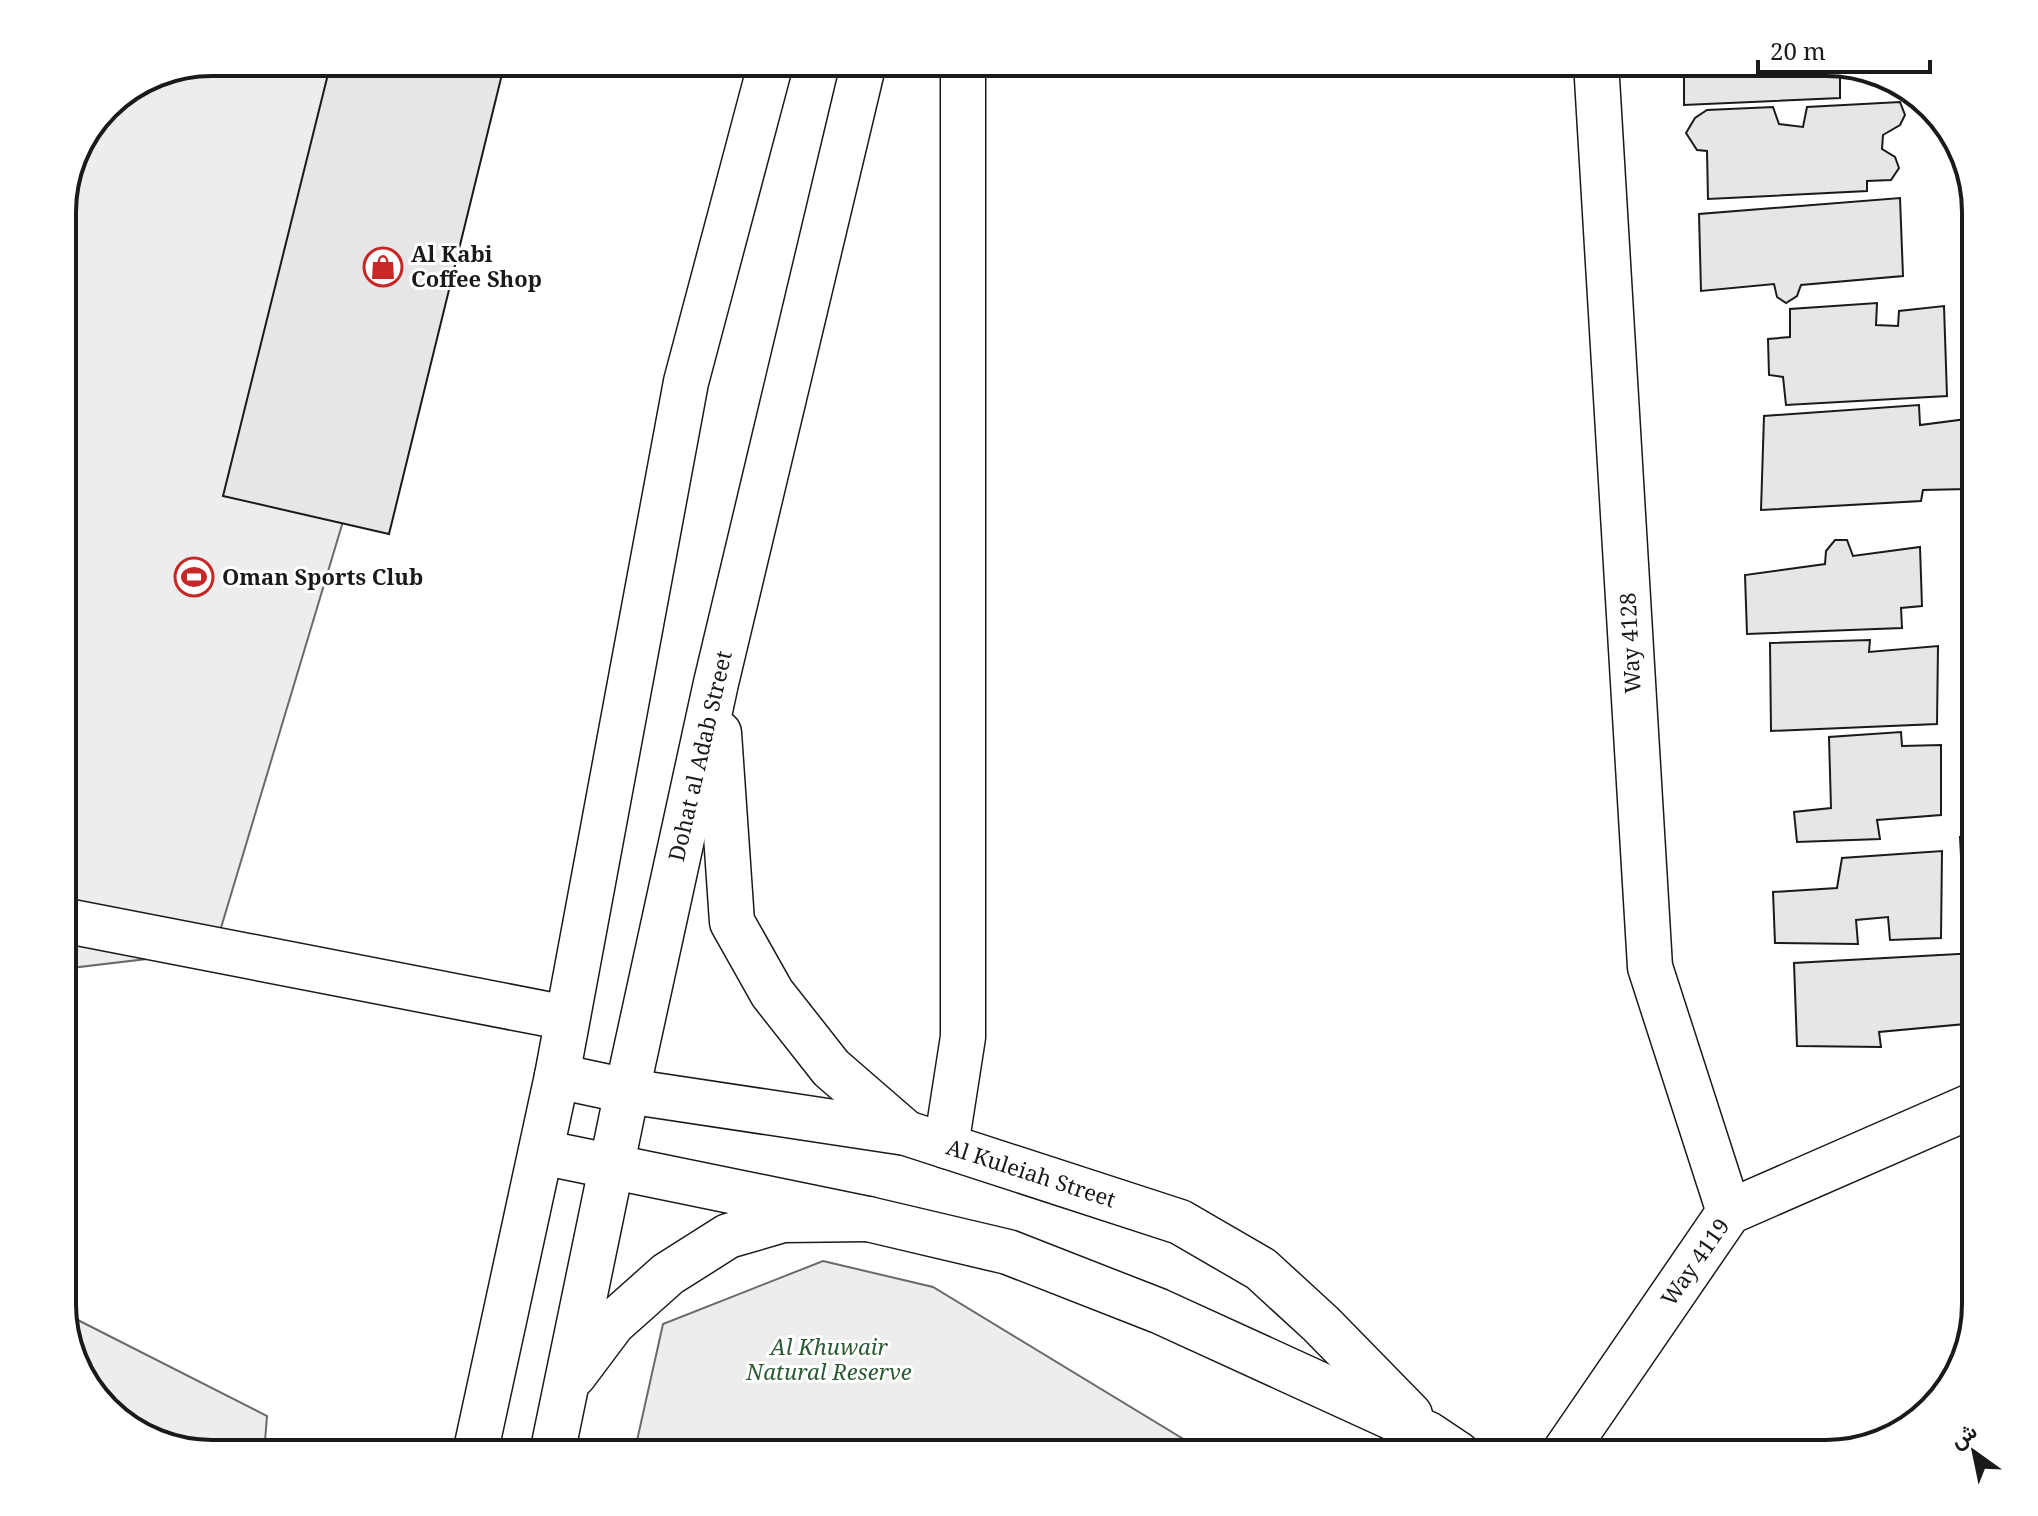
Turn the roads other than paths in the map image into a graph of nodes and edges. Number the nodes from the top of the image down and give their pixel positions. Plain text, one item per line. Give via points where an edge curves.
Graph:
1 (767, 76) edge
2 (861, 76) edge
3 (963, 76) edge
4 (1597, 76) edge
5 (716, 683) junction
6 (76, 923) edge
7 (567, 1018) junction
8 (557, 1076) junction
9 (627, 1091) junction
10 (1962, 1110) edge
11 (926, 1139) junction
12 (541, 1152) junction
13 (612, 1166) junction
14 (1729, 1212) junction
15 (868, 1219) junction
16 (568, 1383) junction
17 (478, 1440) edge
18 (555, 1440) edge
19 (1434, 1440) edge
20 (1439, 1440) edge
21 (1573, 1440) edge

1 - 7 street via 686,382
2 - 5 street, Dohat al Adab Street
3 - 11 street via 963,1037
4 - 14 street, Way 4128 via 1650,967
5 - 9 street, Dohat al Adab Street
5 - 11 street via 732,922 772,993 831,1068
6 - 7 street
7 - 8 street
8 - 9 street, Al Kuleiah Street
8 - 12 street
9 - 11 street, Al Kuleiah Street
9 - 13 street, Dohat al Adab Street
10 - 14 street, Way 4119
11 - 20 street, Al Kuleiah Street via 1180,1222 1261,1269
12 - 13 street, Al Kuleiah Street
12 - 17 street
13 - 15 street, Al Kuleiah Street
13 - 16 street, Dohat al Adab Street
14 - 21 street, Way 4119
15 - 16 street via 783,1220 728,1236 668,1274 613,1323
15 - 19 street, Al Kuleiah Street via 1008,1252 1159,1311
16 - 18 street, Dohat al Adab Street

